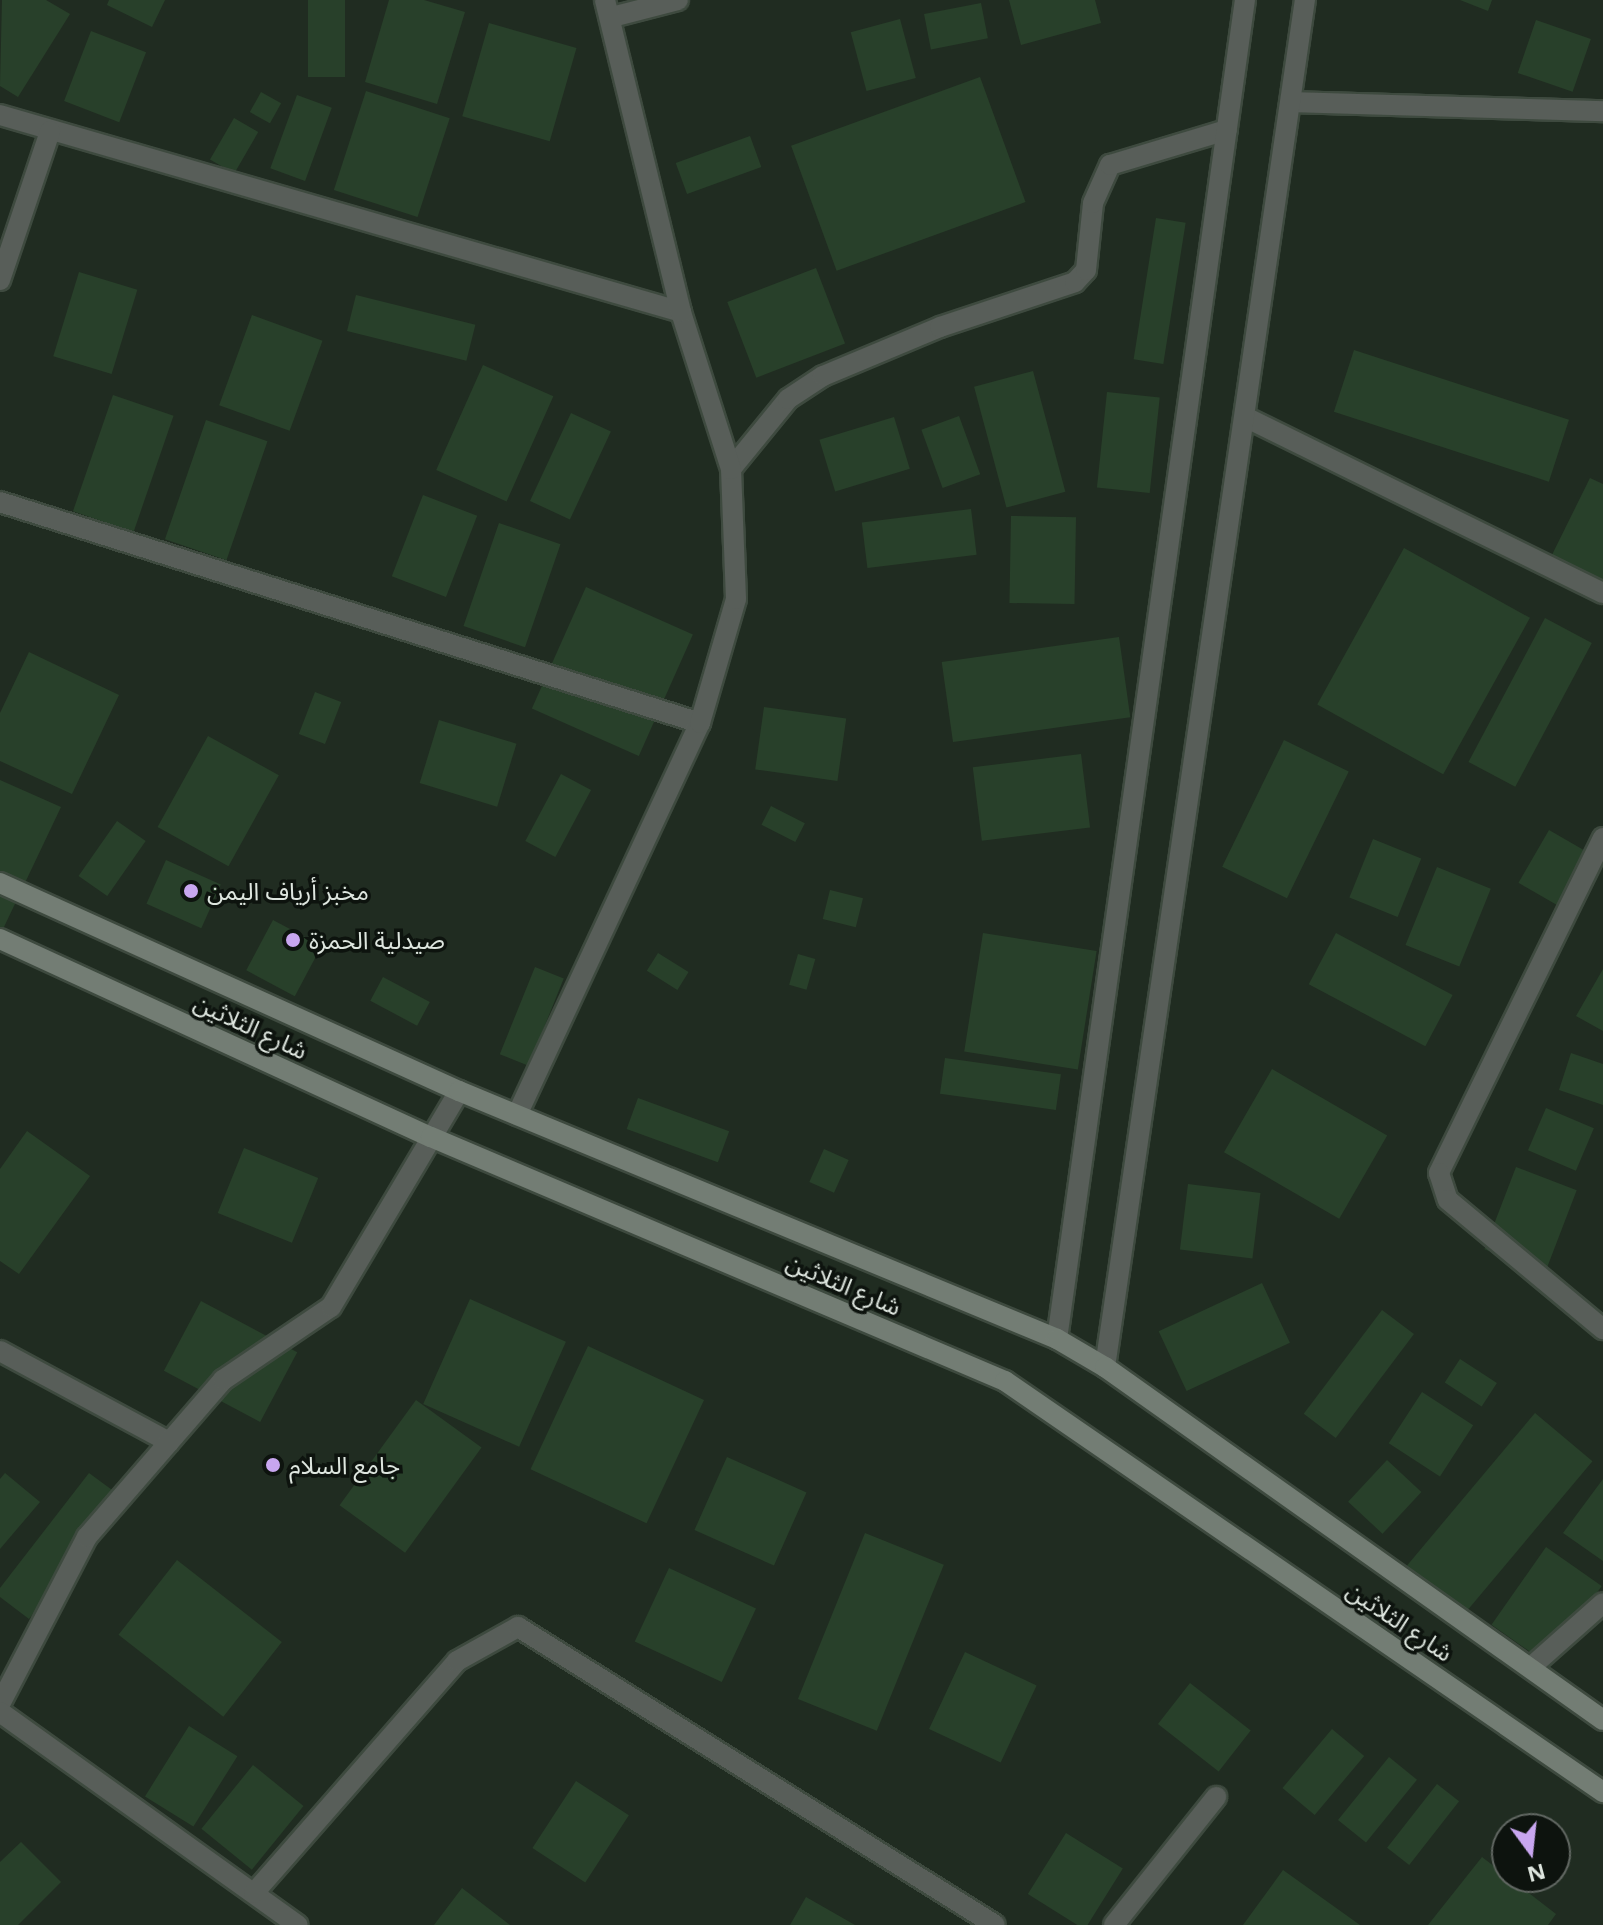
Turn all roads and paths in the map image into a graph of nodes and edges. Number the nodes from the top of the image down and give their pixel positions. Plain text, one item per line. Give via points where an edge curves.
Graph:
1 (678, 0) edge
2 (1245, 0) edge
3 (1305, 0) edge
4 (609, 8) edge
5 (1291, 102) junction
6 (1603, 111) edge
7 (0, 115) edge
8 (1227, 130) junction
9 (50, 131) junction
10 (0, 280) edge
11 (681, 312) junction
12 (1245, 417) junction
13 (731, 469) junction
14 (0, 502) edge
15 (1603, 593) edge
16 (700, 723) junction
17 (1603, 838) edge
18 (0, 883) edge
19 (0, 939) edge
20 (459, 1091) junction
21 (517, 1115) junction
22 (431, 1137) junction
23 (1603, 1329) edge
24 (1057, 1339) junction
25 (0, 1351) edge
26 (1105, 1367) junction
27 (169, 1442) junction
28 (1603, 1603) edge
29 (1531, 1667) junction
30 (0, 1704) edge
31 (0, 1712) edge
32 (1603, 1720) edge
33 (1603, 1792) edge
34 (1216, 1797) dead end
35 (254, 1893) junction
36 (298, 1925) edge
37 (995, 1925) edge
38 (1114, 1925) edge

1 - 4 street
2 - 8 street
3 - 5 street
4 - 11 street
5 - 6 street
5 - 12 street
7 - 9 street
8 - 13 street via 1110,165 1093,203 1086,270 1075,282 940,327 823,376 788,399
8 - 24 street
9 - 10 street
9 - 11 street
11 - 13 street
12 - 15 street
12 - 26 street
13 - 16 street via 736,599
14 - 16 street
16 - 21 street
17 - 23 street via 1439,1173 1448,1200
18 - 20 main road, شارع الثلاثين
19 - 22 main road, شارع الثلاثين
20 - 21 main road, شارع الثلاثين
20 - 22 street
21 - 24 main road, شارع الثلاثين
22 - 27 street via 331,1307 223,1380
22 - 33 main road, شارع الثلاثين via 1005,1381
24 - 26 main road, شارع الثلاثين
25 - 27 street
26 - 29 main road, شارع الثلاثين
27 - 30 street via 87,1537
28 - 29 street
29 - 32 main road, شارع الثلاثين
31 - 35 street
34 - 38 street
35 - 36 street
35 - 37 street via 457,1661 518,1627

